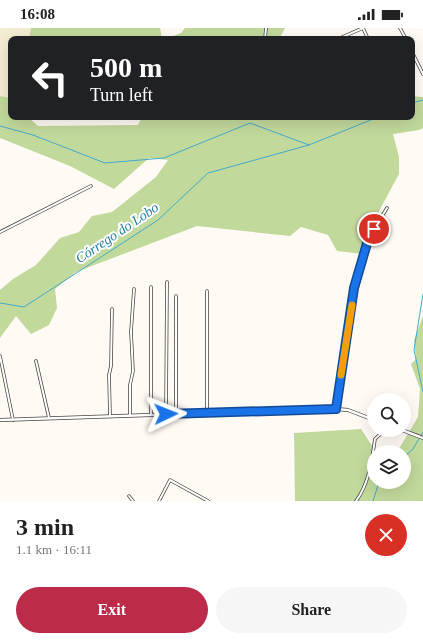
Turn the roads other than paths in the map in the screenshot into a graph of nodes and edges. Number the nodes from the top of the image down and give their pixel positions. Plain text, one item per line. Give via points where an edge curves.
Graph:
1 (363, 28) edge
2 (346, 36) edge
3 (415, 58) edge
4 (423, 74) edge
5 (91, 186) dead end
6 (387, 208) dead end
7 (0, 232) edge
8 (166, 282) dead end
9 (151, 287) dead end
10 (134, 289) dead end
11 (207, 291) dead end
12 (176, 296) dead end
13 (112, 309) dead end
14 (0, 356) edge
15 (36, 361) dead end
16 (336, 409) junction
17 (207, 413) junction
18 (166, 414) junction
19 (176, 414) junction
20 (151, 415) junction
21 (110, 416) junction
22 (130, 416) junction
23 (367, 417) edge
24 (49, 418) junction
25 (0, 420) edge
26 (13, 420) junction
27 (411, 434) edge
28 (377, 437) edge
29 (421, 438) edge
30 (129, 496) dead end
31 (133, 501) edge
32 (159, 501) edge
33 (208, 501) edge
34 (356, 501) edge

1 - 2 street
3 - 4 street
5 - 7 street
6 - 16 street via 368,240 354,288
8 - 18 street
9 - 20 street
10 - 22 street
11 - 17 street
12 - 19 street
13 - 21 street
14 - 26 street
15 - 24 street
16 - 17 street
16 - 23 street via 348,410
17 - 19 street
18 - 19 street
18 - 20 street
20 - 22 street
21 - 22 street
21 - 24 street
24 - 26 street
25 - 26 street
27 - 29 street
28 - 34 street via 371,465
30 - 31 street
32 - 33 street via 170,480

